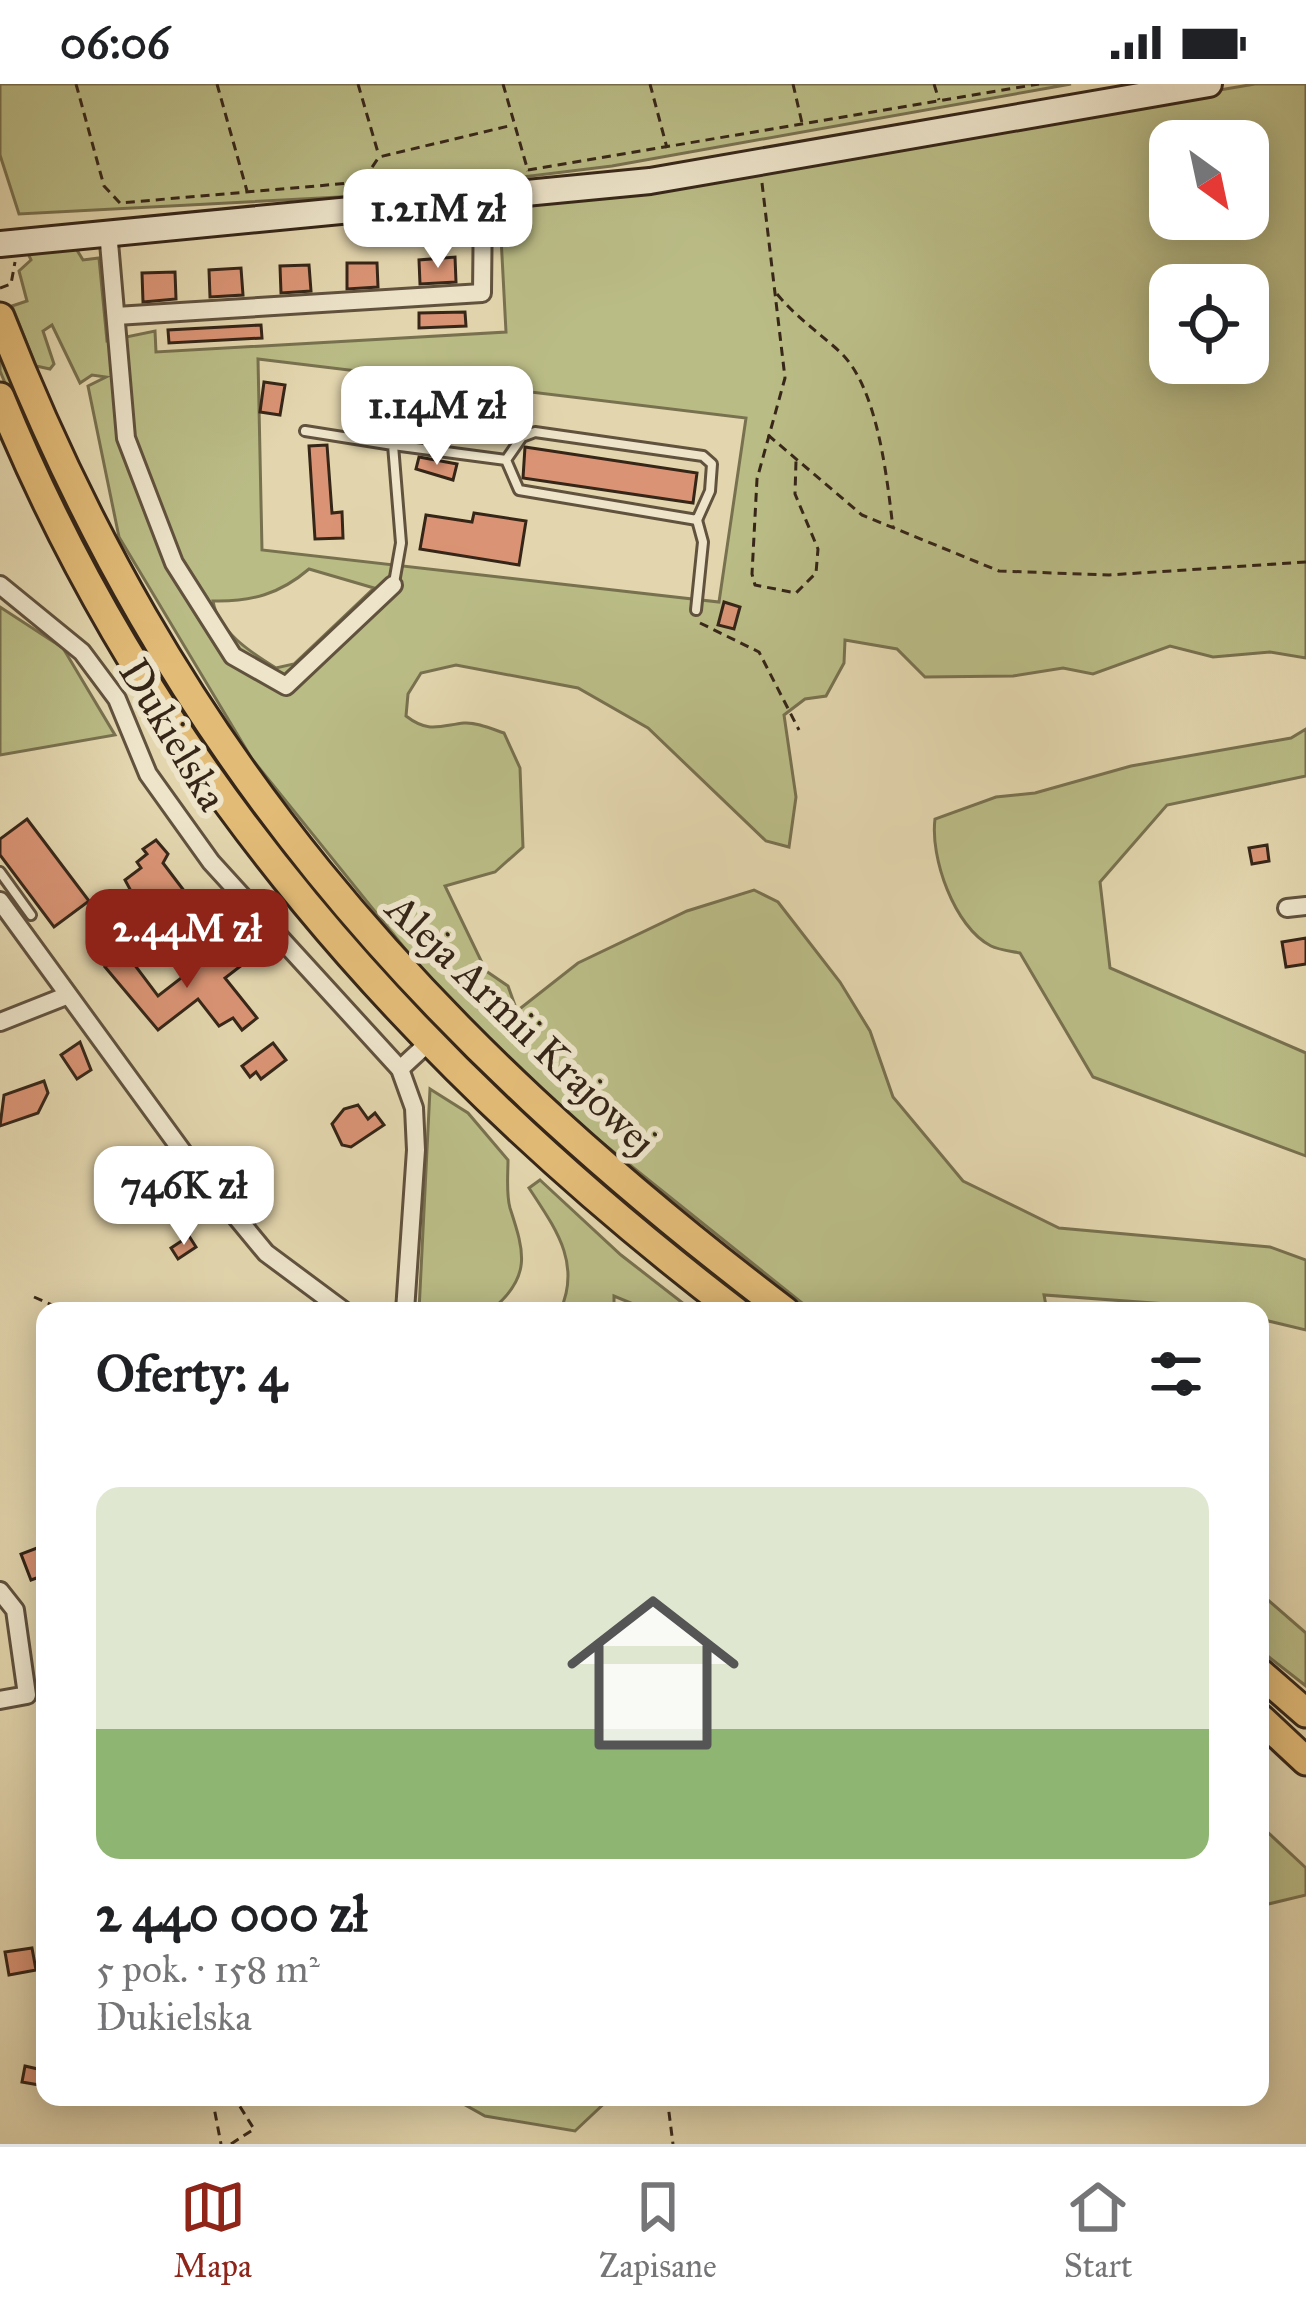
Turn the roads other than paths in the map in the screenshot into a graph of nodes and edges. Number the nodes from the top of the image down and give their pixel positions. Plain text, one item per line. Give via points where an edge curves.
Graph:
1 (1209, 84) edge
2 (483, 201) junction
3 (108, 232) junction
4 (5, 243) edge
5 (116, 316) junction
6 (0, 317) edge
7 (0, 397) edge
8 (304, 431) dead end
9 (393, 445) junction
10 (506, 460) junction
11 (698, 520) junction
12 (393, 584) joint
13 (0, 585) edge
14 (696, 610) road end
15 (0, 872) edge
16 (0, 901) edge
17 (31, 914) dead end
18 (66, 996) junction
19 (0, 1022) edge
20 (427, 1044) junction
21 (400, 1069) junction
22 (332, 1302) edge
23 (406, 1302) edge
24 (724, 1302) edge
25 (773, 1302) edge
26 (0, 1592) edge
27 (1269, 1681) edge
28 (0, 1700) edge
29 (1306, 1713) edge
30 (1269, 1726) edge
31 (1306, 1761) edge

1 - 2 street via 759,163
2 - 3 street
2 - 5 street via 482,293
3 - 4 street
3 - 5 street
5 - 12 street via 127,438 174,563 233,656 286,686
6 - 25 main road, Aleja Armii Krajowej via 127,590 205,720 312,868 498,1072
7 - 20 main road, Aleja Armii Krajowej via 100,604 188,748 307,909
8 - 9 lane
9 - 10 lane
9 - 12 lane via 401,543
10 - 11 lane via 519,490
10 - 11 lane via 522,436 535,432 704,456 712,464 710,491
11 - 14 lane
13 - 21 street, Dukielska via 82,652 117,699 148,774 211,862
15 - 17 lane
16 - 18 street
18 - 19 street
18 - 22 street via 266,1252
20 - 21 street
20 - 24 main road, Aleja Armii Krajowej via 583,1189
21 - 23 street, Dukielska via 414,1108 416,1150
26 - 28 street via 15,1610 27,1695
27 - 29 main road
30 - 31 main road

